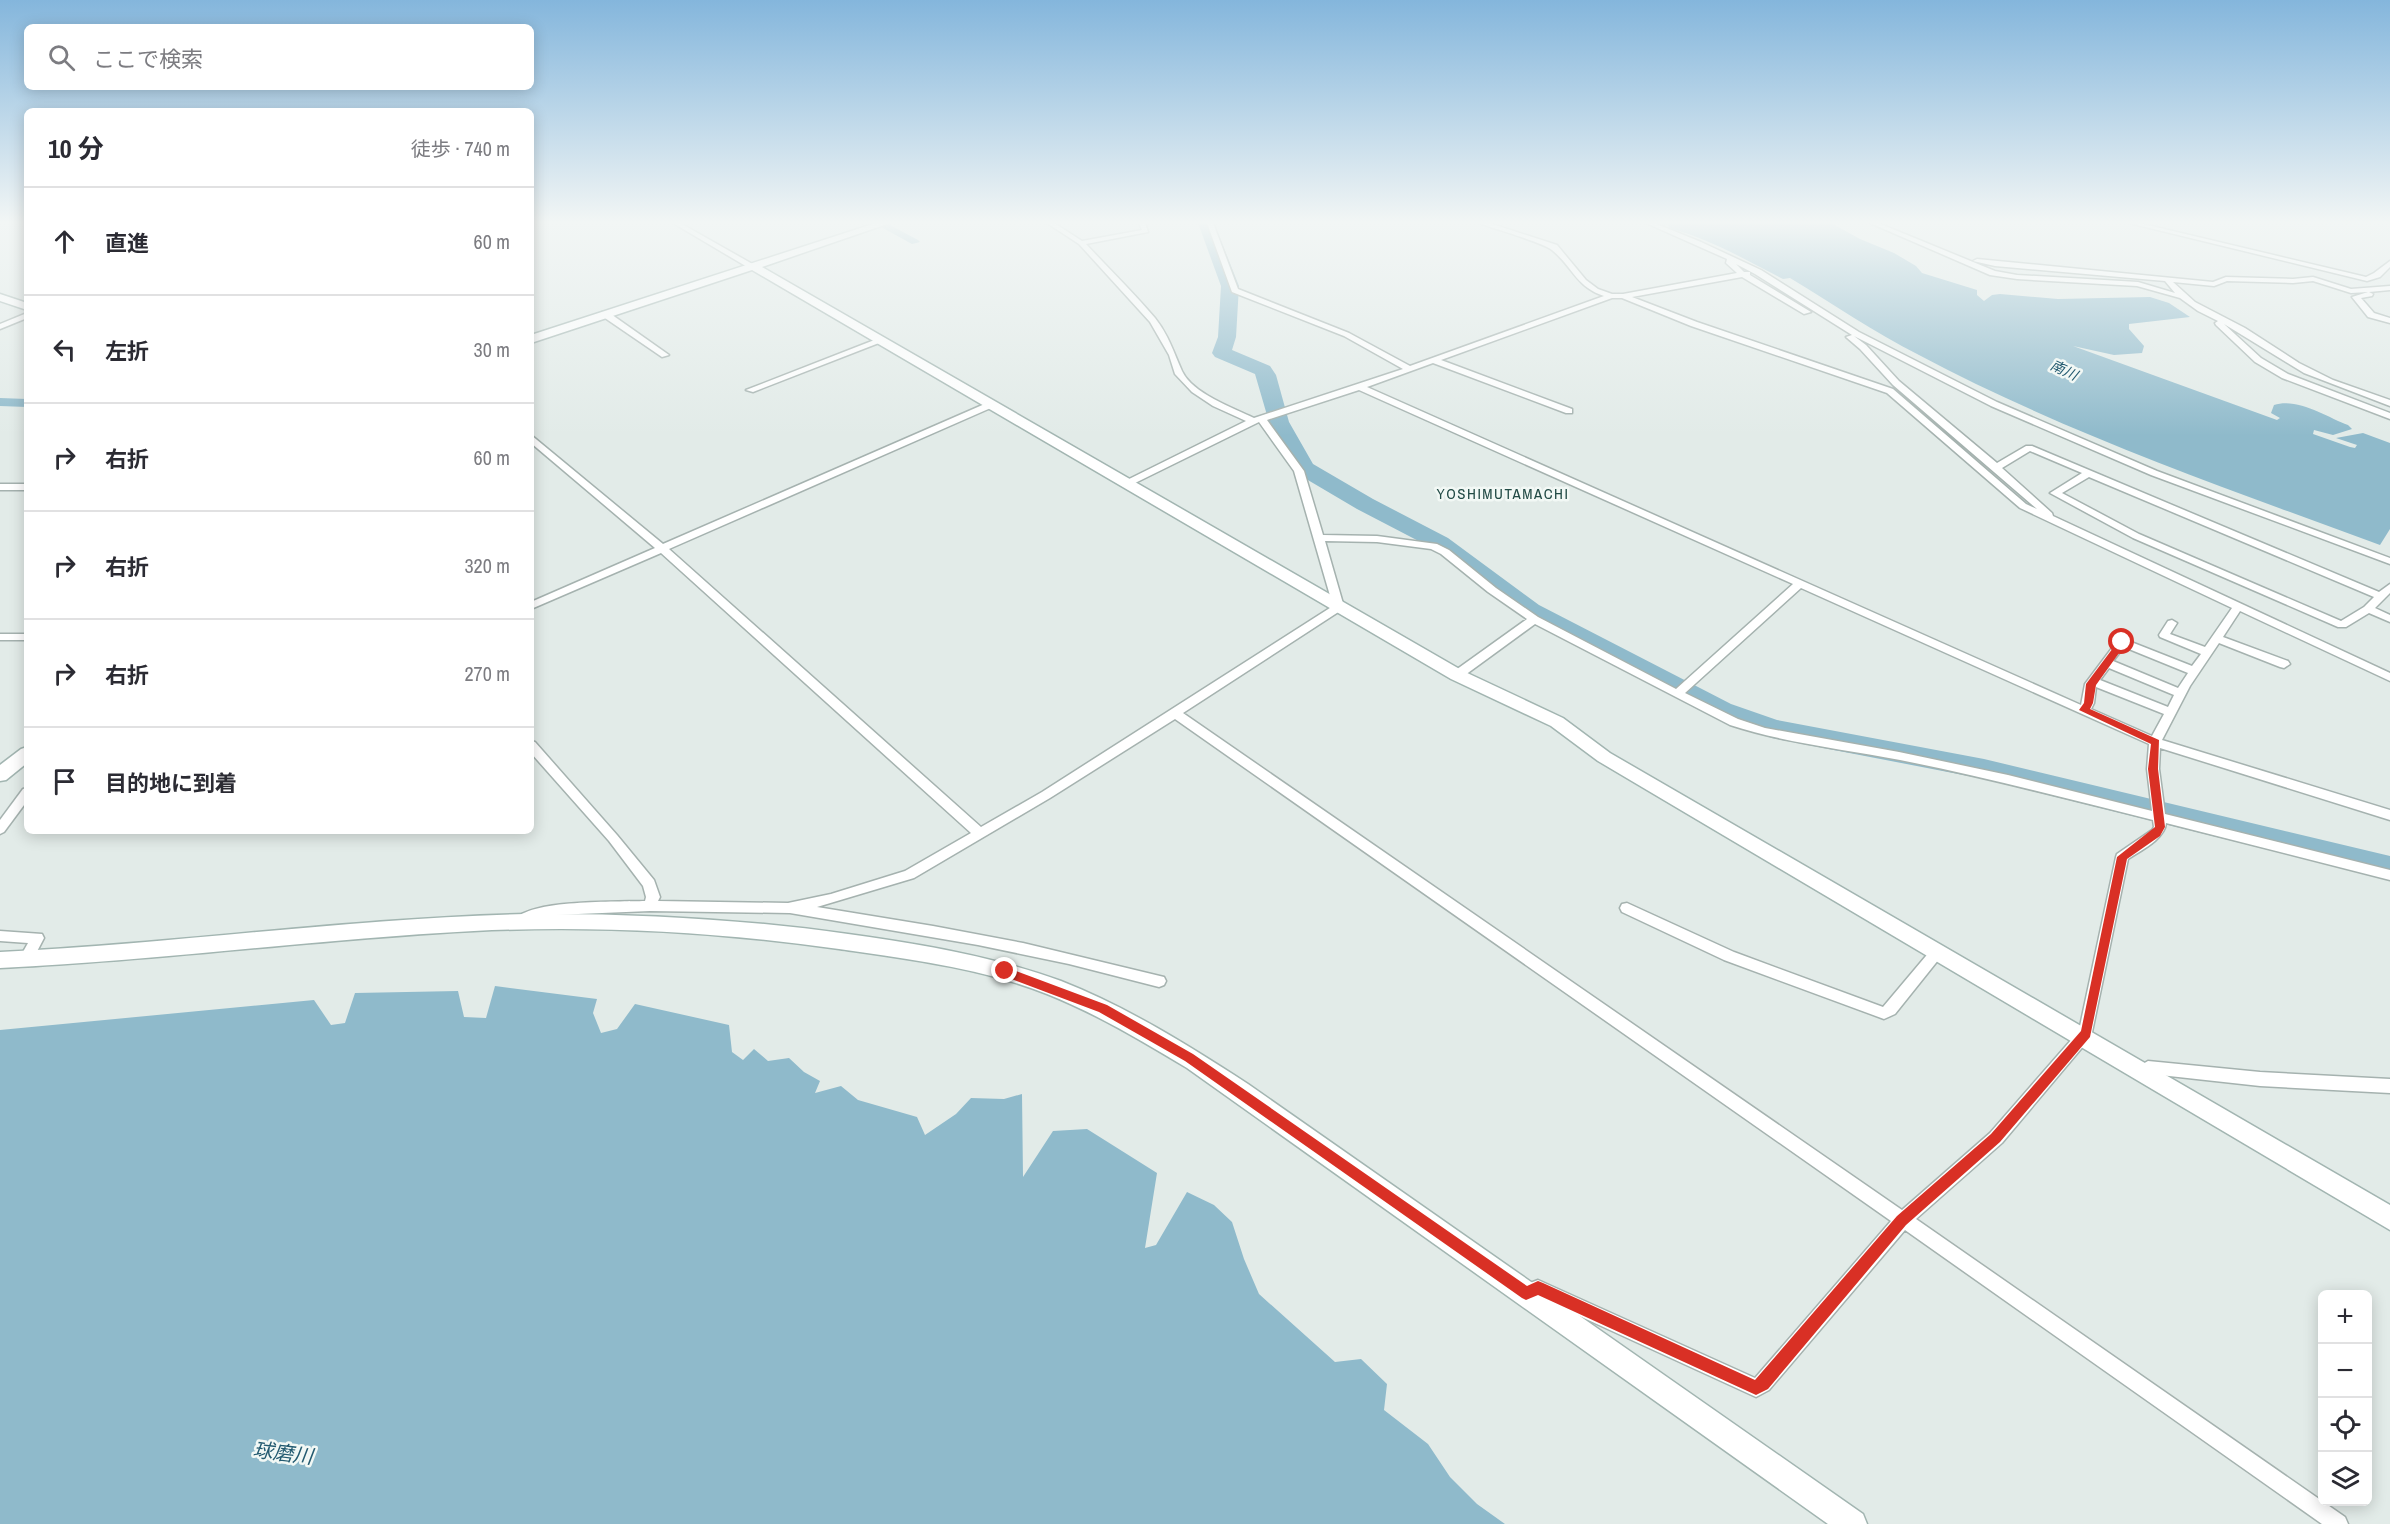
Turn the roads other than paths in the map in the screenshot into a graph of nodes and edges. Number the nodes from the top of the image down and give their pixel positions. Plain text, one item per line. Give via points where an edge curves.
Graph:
1 (666, 294) edge
2 (800, 294) edge
3 (1128, 294) edge
4 (1245, 294) edge
5 (1605, 294) edge
6 (1633, 294) edge
7 (1777, 294) edge
8 (1793, 294) edge
9 (2174, 294) edge
10 (2180, 294) edge
11 (2369, 294) edge
12 (1611, 296) junction
13 (1623, 296) junction
14 (0, 297) edge
15 (2182, 297) junction
16 (24, 306) edge
17 (605, 314) junction
18 (24, 316) edge
19 (2211, 316) junction
20 (2390, 321) edge
21 (0, 327) edge
22 (534, 338) edge
23 (880, 341) junction
24 (665, 355) dead end
25 (1432, 360) junction
26 (1408, 368) junction
27 (1360, 387) junction
28 (750, 390) dead end
29 (2390, 403) edge
30 (990, 405) junction
31 (1569, 411) dead end
32 (2390, 416) edge
33 (1261, 418) junction
34 (534, 441) edge
35 (1997, 467) junction
36 (2089, 473) junction
37 (1126, 484) junction
38 (0, 487) edge
39 (24, 487) edge
40 (2059, 524) junction
41 (1319, 538) junction
42 (660, 548) junction
43 (2390, 561) edge
44 (1800, 584) junction
45 (2390, 587) edge
46 (2380, 596) junction
47 (534, 605) edge
48 (1339, 607) junction
49 (2238, 607) junction
50 (2368, 609) junction
51 (1534, 619) junction
52 (2390, 619) edge
53 (2172, 622) dead end
54 (24, 635) edge
55 (0, 637) edge
56 (2217, 638) junction
57 (2207, 652) junction
58 (2107, 663) junction
59 (2284, 664) dead end
60 (2194, 671) junction
61 (1457, 675) junction
62 (2390, 677) edge
63 (2093, 681) junction
64 (2181, 693) junction
65 (1677, 694) junction
66 (2084, 710) junction
67 (2171, 713) junction
68 (1176, 714) junction
69 (2156, 742) junction
70 (534, 748) edge
71 (24, 755) edge
72 (0, 775) edge
73 (24, 796) edge
74 (2159, 812) junction
75 (2390, 815) edge
76 (0, 829) edge
77 (980, 834) junction
78 (2390, 875) edge
79 (650, 906) junction
80 (788, 908) junction
81 (1627, 908) dead end
82 (520, 922) junction
83 (0, 936) edge
84 (1936, 954) junction
85 (26, 959) junction
86 (0, 960) edge
87 (1159, 981) dead end
88 (2082, 1038) junction
89 (2140, 1072) junction
90 (2390, 1086) edge
91 (2390, 1218) edge
92 (1902, 1221) junction
93 (1526, 1293) junction
94 (1853, 1524) edge
95 (2338, 1524) edge

1 - 17 street
2 - 23 street
3 - 33 street via 1153,321 1179,374 1195,390 1216,404
4 - 26 street via 1364,343
5 - 12 street
6 - 13 street
7 - 35 street via 1858,341 1893,380
8 - 43 street via 1924,370 2089,447
9 - 15 street
10 - 15 street
11 - 20 street via 2356,297 2372,315
12 - 13 street
12 - 25 street
13 - 40 street via 1890,391 2023,506
14 - 16 street
15 - 19 street
17 - 22 street
17 - 24 street
18 - 21 street
19 - 29 street via 2241,329 2314,375
19 - 32 street via 2258,360 2285,376
23 - 28 street
23 - 30 street
25 - 26 street
25 - 31 street
26 - 27 street
27 - 33 street
27 - 44 street
30 - 37 street
30 - 42 street
33 - 37 street
33 - 41 street via 1299,471
34 - 42 street
35 - 36 street via 2029,448
35 - 40 street
36 - 46 street
36 - 50 street via 2055,493 2136,536 2342,626
37 - 48 street
38 - 39 street
40 - 49 street
41 - 48 street
41 - 51 street via 1377,539 1434,546
42 - 47 street
42 - 77 street
44 - 65 street
44 - 66 street
45 - 46 street
46 - 50 street
48 - 61 street
48 - 68 street
49 - 56 street
49 - 62 street
50 - 52 street
51 - 61 street
51 - 65 street
53 - 57 street via 2164,635
54 - 55 street
56 - 57 street
56 - 59 street
57 - 60 street
58 - 60 street via 2122,642
58 - 63 street
58 - 64 street
60 - 64 street
61 - 84 street via 1557,722 1604,757
63 - 66 street
63 - 67 street
64 - 67 street
65 - 74 street via 1734,722 1785,738 1899,756
66 - 69 street
67 - 69 street
68 - 77 street
68 - 92 street
69 - 74 street via 2153,769
69 - 75 street
70 - 79 street via 649,884 653,897
71 - 72 street
73 - 76 street
74 - 78 street
74 - 88 street via 2160,827 2156,833 2122,857
77 - 80 street via 909,875
79 - 80 street
79 - 82 street via 554,910 527,916
80 - 87 street via 953,933 1073,957
81 - 84 street via 1729,956 1884,1013
82 - 85 street
82 - 93 street via 638,923 793,934 1005,971 1103,1008 1189,1057
83 - 85 street via 37,938
84 - 88 street
85 - 86 street
88 - 89 street
88 - 92 street via 1995,1138
89 - 90 street via 2148,1067 2260,1080
89 - 91 street
92 - 93 street via 1756,1388 1538,1288
92 - 95 street
93 - 94 street

